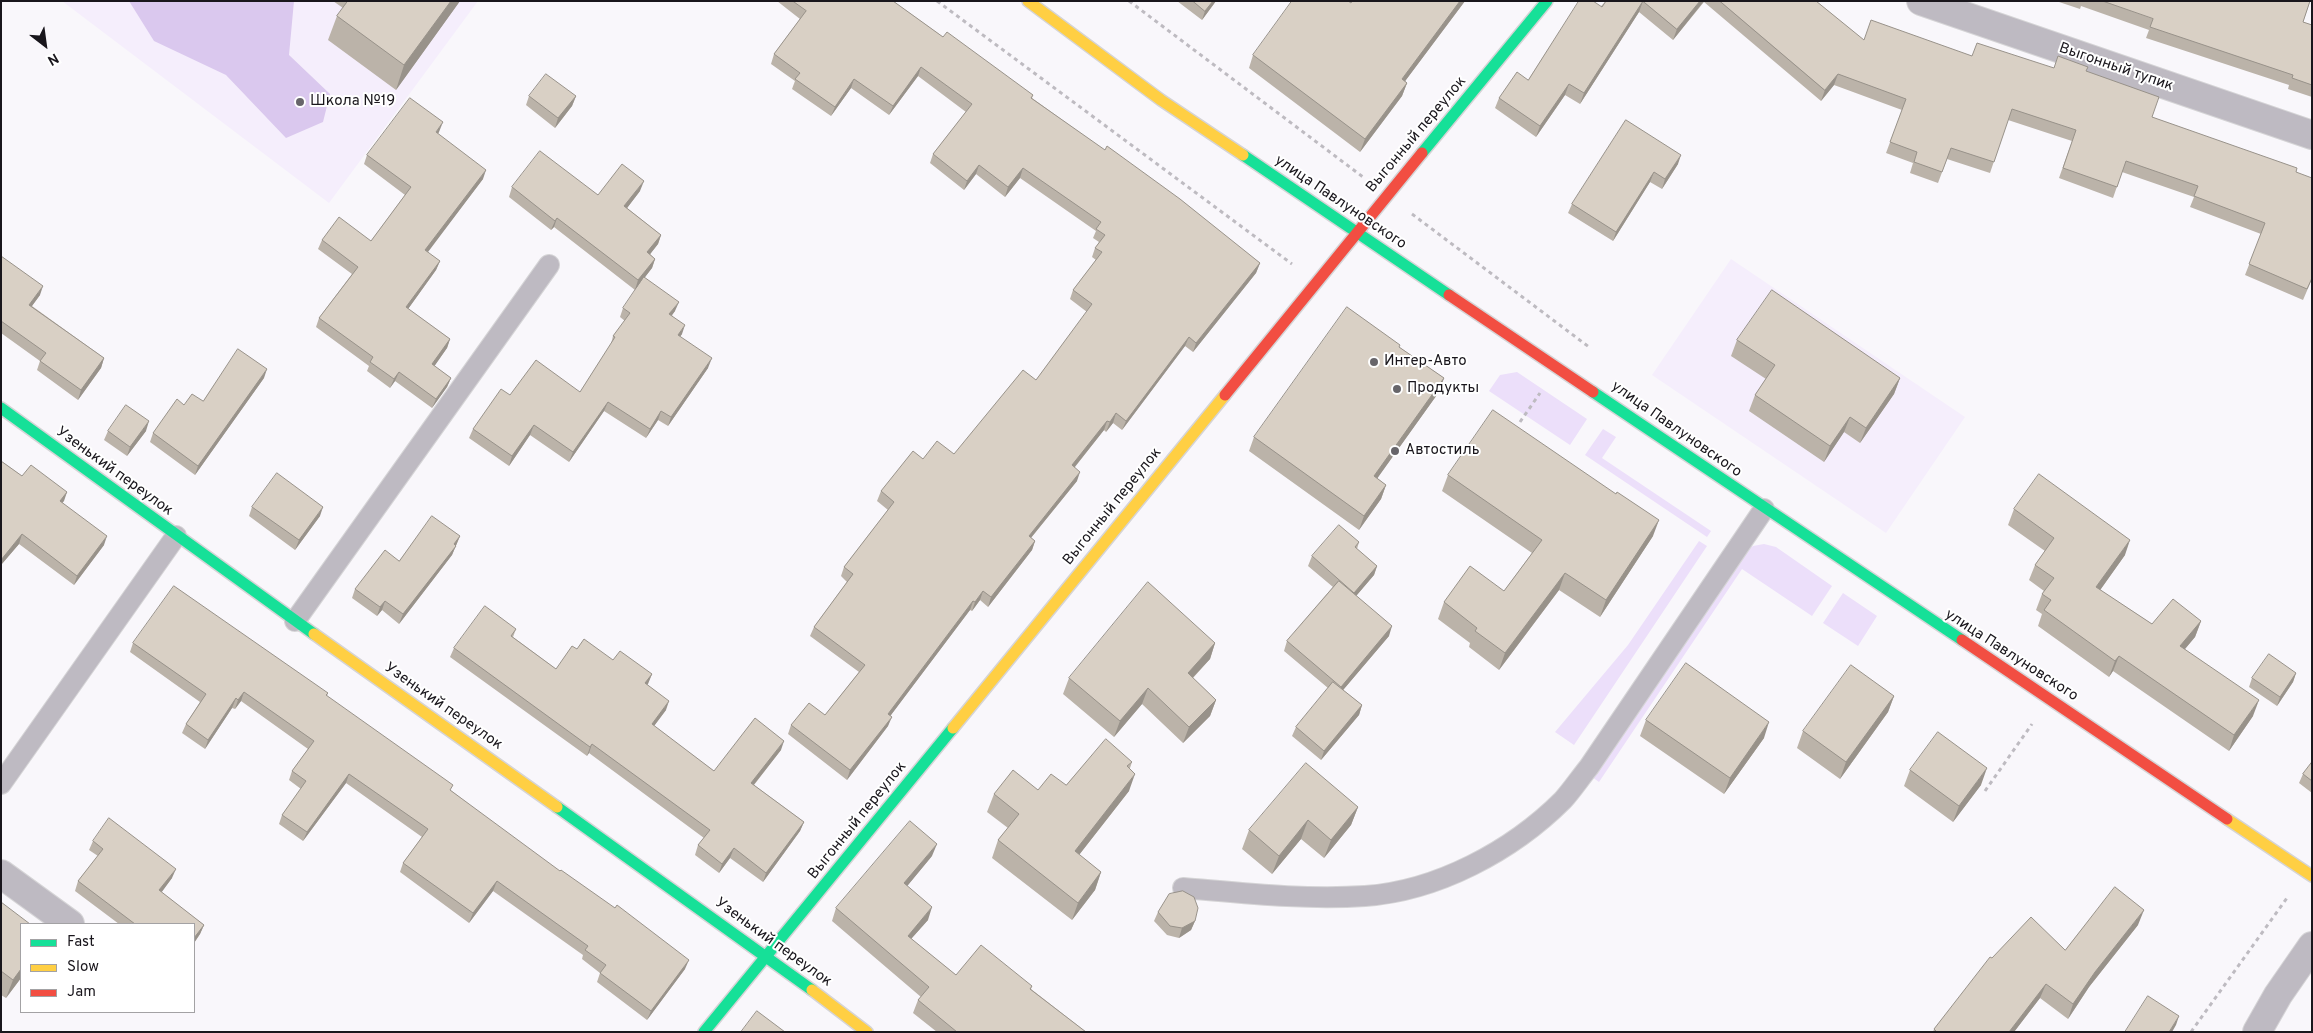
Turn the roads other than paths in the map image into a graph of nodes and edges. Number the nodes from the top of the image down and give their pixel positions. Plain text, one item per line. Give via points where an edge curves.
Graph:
1 (1028, 1) edge
2 (1547, 1) edge
3 (1921, 1) edge
4 (2312, 135) edge
5 (1357, 233) junction
6 (549, 265) dead end
7 (1, 408) edge
8 (1764, 509) junction
9 (176, 536) junction
10 (295, 621) junction
11 (1, 784) edge
12 (2309, 873) edge
13 (1, 874) edge
14 (1182, 888) dead end
15 (69, 923) edge
16 (2312, 946) edge
17 (767, 956) junction
18 (704, 1032) edge
19 (867, 1032) edge
20 (2257, 1032) edge

1 - 5 street, улица Павлуновского via 1161,100
2 - 5 street, Выгонный переулок
3 - 4 street, Выгонный тупик
5 - 8 street, улица Павлуновского
5 - 17 street, Выгонный переулок
6 - 10 lane
7 - 9 street, Узенький переулок
8 - 12 street, улица Павлуновского
8 - 14 lane via 1574,786 1526,831 1491,854 1451,875 1413,888 1366,896 1301,897
9 - 10 street, Узенький переулок
9 - 11 lane
10 - 17 street, Узенький переулок
13 - 15 street
16 - 20 street
17 - 18 street, Выгонный переулок
17 - 19 street, Узенький переулок

